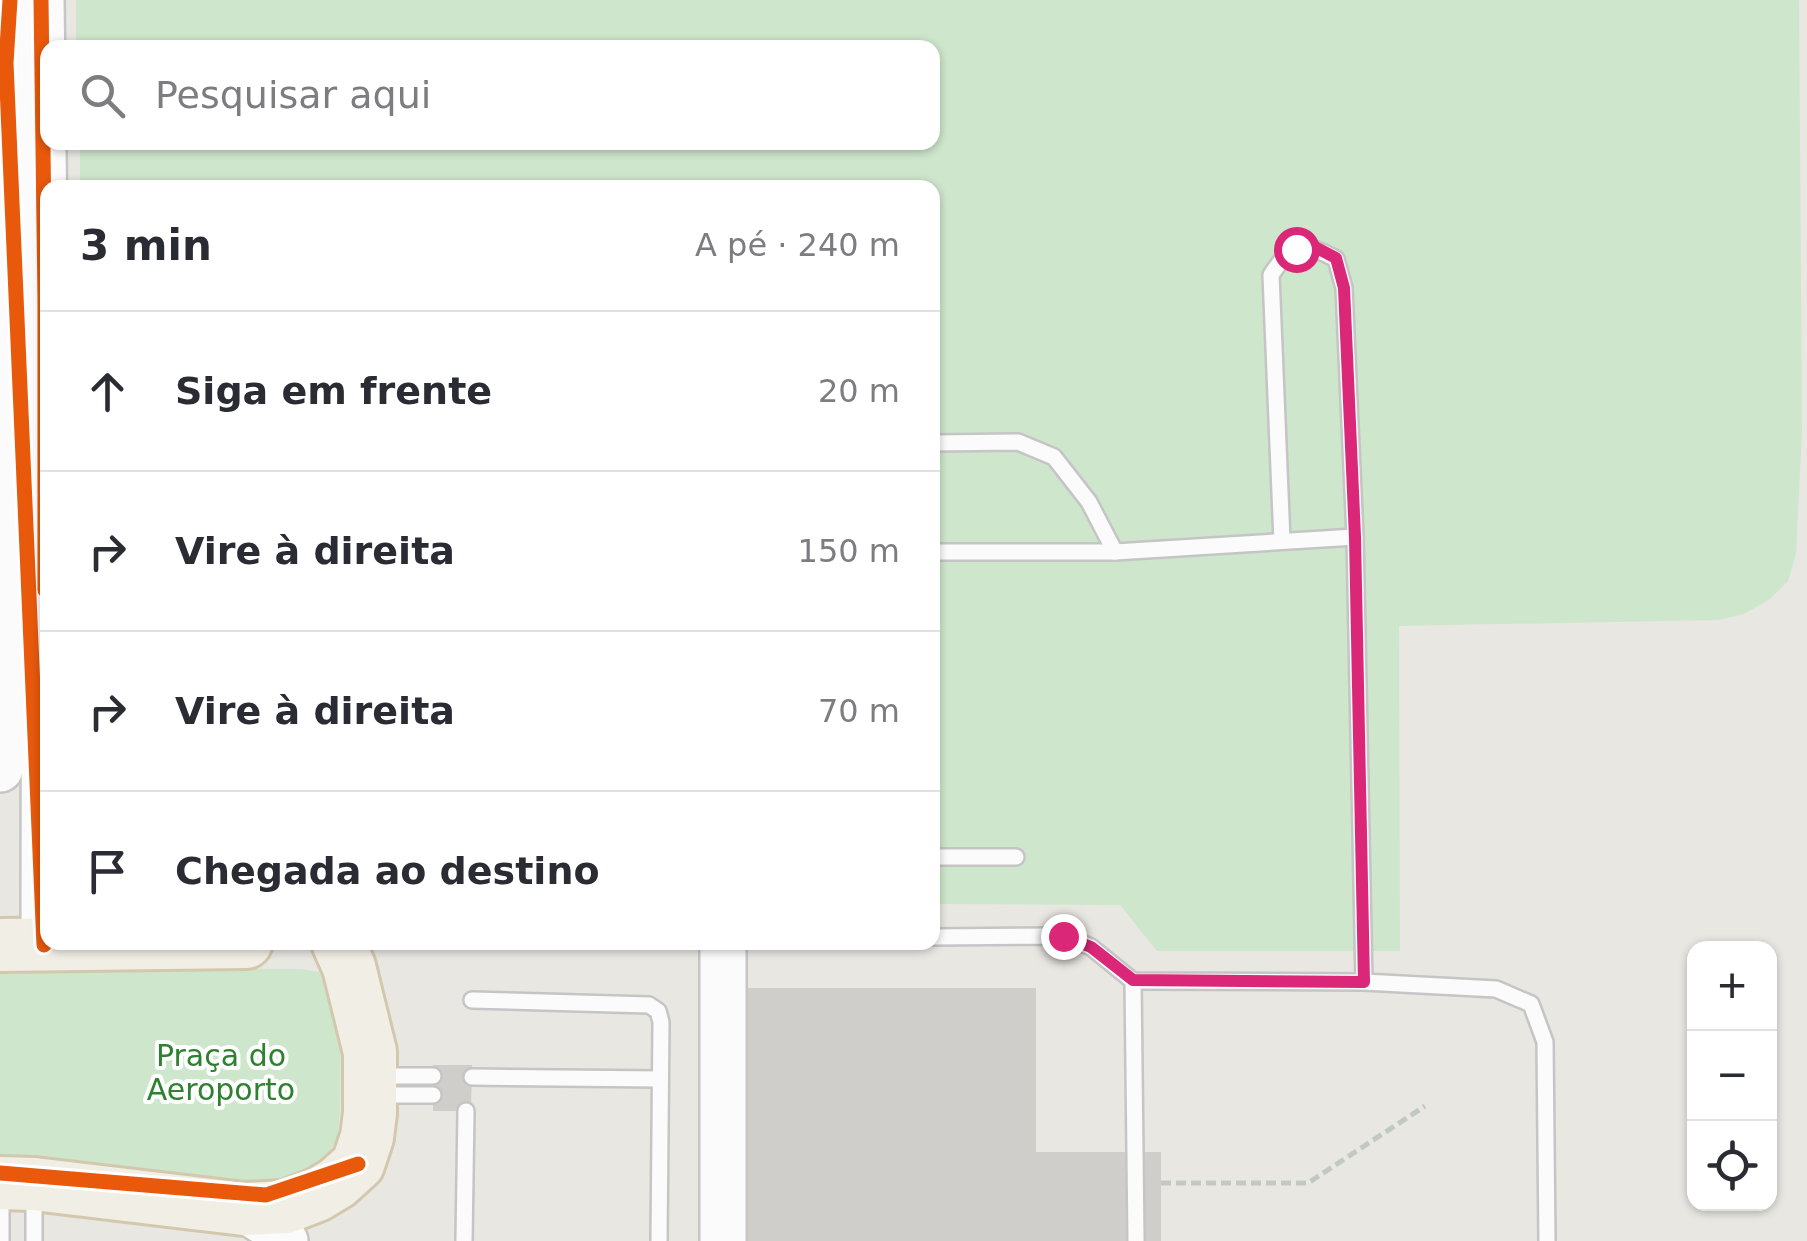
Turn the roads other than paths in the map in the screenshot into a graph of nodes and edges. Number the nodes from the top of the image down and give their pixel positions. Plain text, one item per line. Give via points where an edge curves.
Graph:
1 (6, 0) edge
2 (41, 0) edge
3 (33, 298) edge
4 (940, 443) edge
5 (1355, 537) junction
6 (1282, 541) junction
7 (940, 552) edge
8 (1115, 552) junction
9 (0, 769) edge
10 (940, 857) edge
11 (1016, 857) dead end
12 (940, 937) edge
13 (22, 945) edge
14 (341, 950) edge
15 (723, 950) edge
16 (1133, 980) junction
17 (1364, 982) junction
18 (472, 1000) dead end
19 (432, 1076) dead end
20 (472, 1076) dead end
21 (660, 1079) junction
22 (370, 1086) junction
23 (432, 1095) dead end
24 (466, 1111) dead end
25 (12, 1183) edge
26 (244, 1209) junction
27 (1, 1241) edge
28 (34, 1241) edge
29 (285, 1241) edge
30 (464, 1241) edge
31 (659, 1241) edge
32 (723, 1241) edge
33 (1136, 1241) edge
34 (1547, 1241) edge

1 - 3 street
2 - 3 street
3 - 9 street
3 - 13 street
4 - 8 lane via 1018,442 1054,457 1090,502
5 - 6 lane
5 - 6 lane via 1344,288 1336,258 1315,247 1284,256 1271,276
5 - 17 lane
6 - 8 lane
7 - 8 lane
10 - 11 lane
12 - 16 lane via 1063,936 1091,947
14 - 22 main road via 370,1052
15 - 32 street
16 - 17 lane
16 - 33 lane
17 - 34 lane via 1496,990 1530,1004 1545,1042
18 - 21 lane via 649,1005 660,1022
19 - 22 lane
20 - 21 lane
21 - 31 lane
22 - 23 lane
22 - 26 main road via 358,1164 317,1195 286,1207
24 - 30 lane
25 - 26 main road
25 - 27 lane
25 - 28 lane
26 - 29 street

